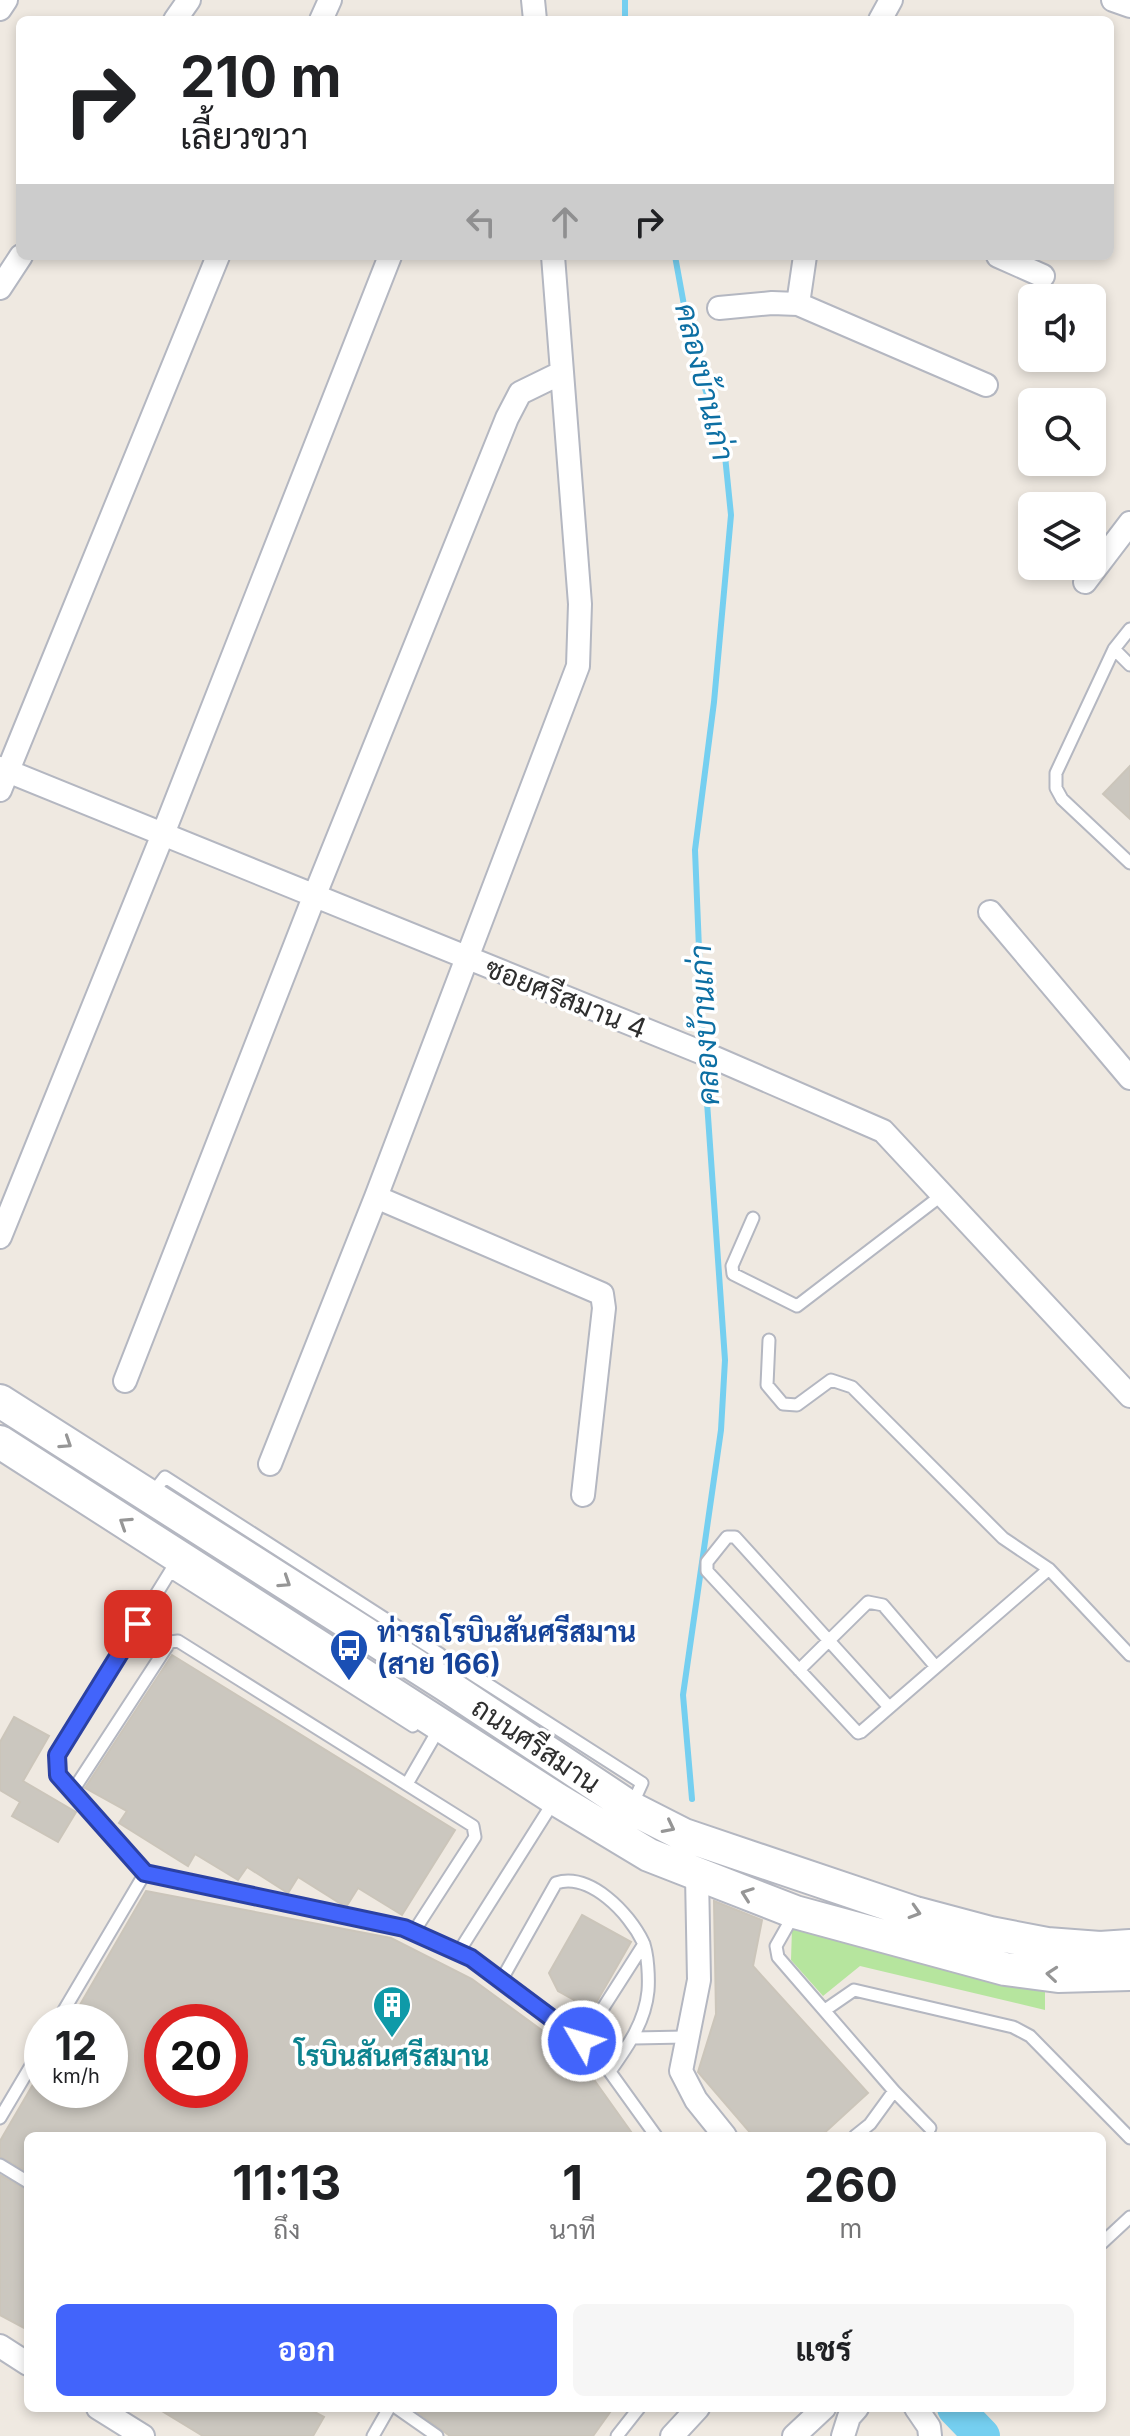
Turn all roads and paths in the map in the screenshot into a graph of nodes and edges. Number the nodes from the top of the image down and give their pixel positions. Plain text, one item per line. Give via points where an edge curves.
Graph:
1 (6, 0) edge
2 (1113, 0) edge
3 (1130, 6) edge
4 (0, 9) edge
5 (18, 260) edge
6 (216, 260) edge
7 (388, 260) edge
8 (553, 260) edge
9 (804, 260) edge
10 (1007, 260) edge
11 (1043, 276) dead end
12 (0, 288) edge
13 (798, 304) junction
14 (719, 308) dead end
15 (561, 373) junction
16 (986, 385) dead end
17 (1130, 523) edge
18 (1085, 582) dead end
19 (1130, 629) edge
20 (1114, 649) junction
21 (1130, 665) edge
22 (2, 776) edge
23 (163, 834) junction
24 (1130, 863) edge
25 (314, 897) junction
26 (990, 912) dead end
27 (467, 958) junction
28 (1130, 1078) edge
29 (942, 1195) junction
30 (376, 1197) junction
31 (753, 1218) dead end
32 (0, 1237) edge
33 (769, 1340) dead end
34 (125, 1381) dead end
35 (1130, 1396) edge
36 (0, 1401) edge
37 (0, 1442) edge
38 (270, 1464) dead end
39 (583, 1495) dead end
40 (175, 1565) junction
41 (1049, 1569) junction
42 (829, 1641) junction
43 (1130, 1655) edge
44 (936, 1667) junction
45 (799, 1670) junction
46 (889, 1707) junction
47 (433, 1739) junction
48 (446, 1747) dead end
49 (407, 1784) junction
50 (72, 1792) junction
51 (546, 1804) junction
52 (145, 1873) junction
53 (697, 1876) junction
54 (795, 1912) junction
55 (413, 1933) junction
56 (644, 1943) junction
57 (1130, 1946) edge
58 (458, 1953) junction
59 (1130, 1974) edge
60 (502, 1979) junction
61 (68, 2004) edge
62 (825, 2010) junction
63 (685, 2037) junction
64 (634, 2038) junction
65 (582, 2041) junction
66 (611, 2070) junction
67 (24, 2077) edge
68 (894, 2091) junction
69 (0, 2118) edge
70 (930, 2128) dead end
71 (653, 2132) edge
72 (722, 2132) edge
73 (860, 2132) edge
74 (1130, 2138) edge
75 (0, 2165) edge
76 (24, 2180) edge
77 (1130, 2217) edge
78 (1106, 2239) edge
79 (0, 2346) edge
80 (24, 2361) edge
81 (104, 2412) edge
82 (387, 2412) edge
83 (403, 2412) edge
84 (636, 2412) edge
85 (694, 2412) edge
86 (820, 2412) edge
87 (853, 2412) edge
88 (919, 2412) edge
89 (143, 2436) edge
90 (373, 2436) edge
91 (437, 2436) edge
92 (617, 2436) edge
93 (672, 2436) edge
94 (794, 2436) edge
95 (843, 2436) edge
96 (930, 2436) edge

1 - 4 street
2 - 3 street
5 - 12 street
6 - 22 street
7 - 23 street
8 - 15 street
9 - 13 street
10 - 11 street
13 - 14 street
13 - 16 street
15 - 25 street via 520,393 507,418
15 - 27 street via 580,604 578,666
17 - 18 street
19 - 20 lane
20 - 21 lane
20 - 24 lane via 1056,773 1056,788
22 - 23 street, ซอยศรีสมาน 4
23 - 25 street, ซอยศรีสมาน 4
23 - 32 street
25 - 27 street, ซอยศรีสมาน 4
25 - 34 street
26 - 28 street
27 - 29 street, ซอยศรีสมาน 4 via 883,1131
27 - 30 street
29 - 31 lane via 797,1306 733,1274
29 - 35 street, ซอยศรีสมาน 4
30 - 38 street
30 - 39 street via 602,1294
33 - 41 lane via 767,1385 783,1404 797,1405 831,1380 843,1381 1003,1538
36 -> 57 main road, ถนนศรีสมาน via 631,1808 684,1835 930,1917 1047,1944
40 -> 37 main road, ถนนศรีสมาน
40 - 47 lane
40 - 50 lane via 57,1755 58,1775
40 - 51 main road, ถนนศรีสมาน
41 - 43 lane
41 - 44 lane
42 - 44 lane via 868,1602 876,1601
42 - 45 lane
42 - 45 lane via 735,1537 727,1537 707,1562 707,1571
42 - 46 lane
44 - 46 lane
45 - 46 lane via 853,1731 861,1732
47 - 48 lane
47 - 49 lane
49 - 50 lane via 174,1640
49 - 55 lane via 476,1832
50 - 52 lane
51 - 53 main road, ถนนศรีสมาน
51 - 58 lane
52 - 55 lane
52 - 61 lane
54 -> 53 main road, ถนนศรีสมาน
53 - 63 street via 699,1980
59 -> 54 main road, ถนนศรีสมาน via 1058,1976 1005,1969
54 - 62 lane via 775,1952
55 - 58 lane
56 - 60 lane via 608,1896 563,1881 556,1883
56 - 64 lane via 648,1992
56 - 65 lane
58 - 60 lane
60 - 65 lane
62 - 68 lane
62 - 74 lane via 854,1990 1013,2027 1030,2036
63 - 64 lane
63 - 72 street via 684,2081
64 - 66 lane
65 - 66 lane
66 - 71 lane
67 - 69 lane
68 - 70 lane
68 - 73 lane
75 - 76 lane
77 - 78 lane
79 - 80 street
81 - 89 street
82 - 90 lane
83 - 91 lane
84 - 92 lane
85 - 93 street
86 - 94 street
87 - 95 street
88 - 96 street

